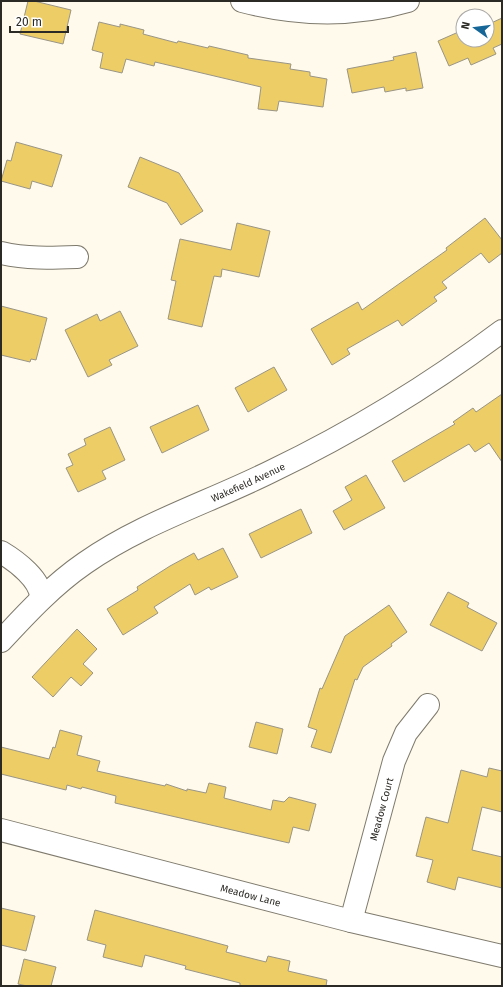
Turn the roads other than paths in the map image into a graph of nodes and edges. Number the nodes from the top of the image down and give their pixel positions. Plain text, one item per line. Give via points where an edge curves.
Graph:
1 (242, 1) edge
2 (408, 1) edge
3 (1, 253) edge
4 (76, 257) dead end
5 (502, 331) edge
6 (1, 552) edge
7 (41, 599) junction
8 (1, 641) edge
9 (428, 705) dead end
10 (1, 830) edge
11 (351, 921) junction
12 (502, 956) edge

1 - 2 street via 275,9 323,12 365,10
3 - 4 street via 17,257
5 - 7 street, Wakefield Avenue via 425,385 339,437 272,471 141,530 107,549 75,570
6 - 7 street via 20,565 32,578 41,591
7 - 8 street, Wakefield Avenue
9 - 11 street, Meadow Court via 406,733 394,760
10 - 11 street, Meadow Lane
11 - 12 street, Meadow Lane

